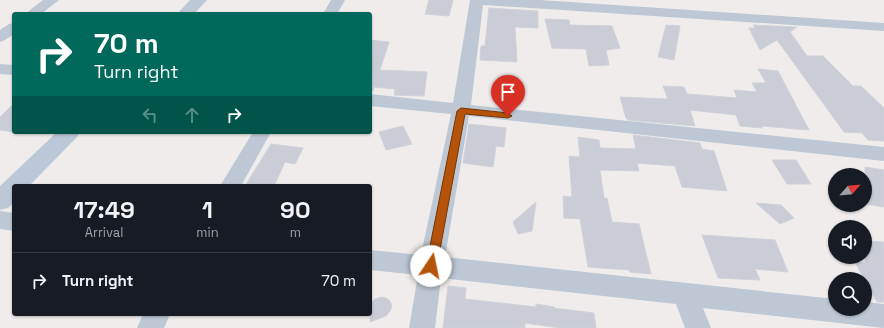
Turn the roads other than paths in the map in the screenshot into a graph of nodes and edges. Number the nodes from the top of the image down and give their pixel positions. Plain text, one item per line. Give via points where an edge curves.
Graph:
1 (52, 0) edge
2 (199, 0) edge
3 (338, 0) edge
4 (477, 0) edge
5 (35, 12) edge
6 (187, 12) edge
7 (331, 12) edge
8 (884, 27) edge
9 (12, 28) edge
10 (0, 37) edge
11 (0, 68) edge
12 (12, 70) edge
13 (372, 100) edge
14 (461, 111) junction
15 (68, 134) edge
16 (261, 134) edge
17 (884, 154) edge
18 (18, 184) edge
19 (231, 184) edge
20 (12, 190) edge
21 (0, 201) edge
22 (0, 220) edge
23 (12, 222) edge
24 (372, 260) edge
25 (431, 266) junction
26 (685, 295) junction
27 (156, 316) edge
28 (884, 316) edge
29 (150, 328) edge
30 (422, 328) edge
31 (698, 328) edge

1 - 5 street
2 - 6 street
3 - 7 street
4 - 8 street
4 - 14 street
9 - 10 street
11 - 12 street
13 - 14 street
14 - 17 street
14 - 25 street
15 - 18 street
16 - 19 street
20 - 21 street
22 - 23 street
24 - 25 street
25 - 26 street
25 - 30 street
26 - 28 street
26 - 31 street
27 - 29 street

